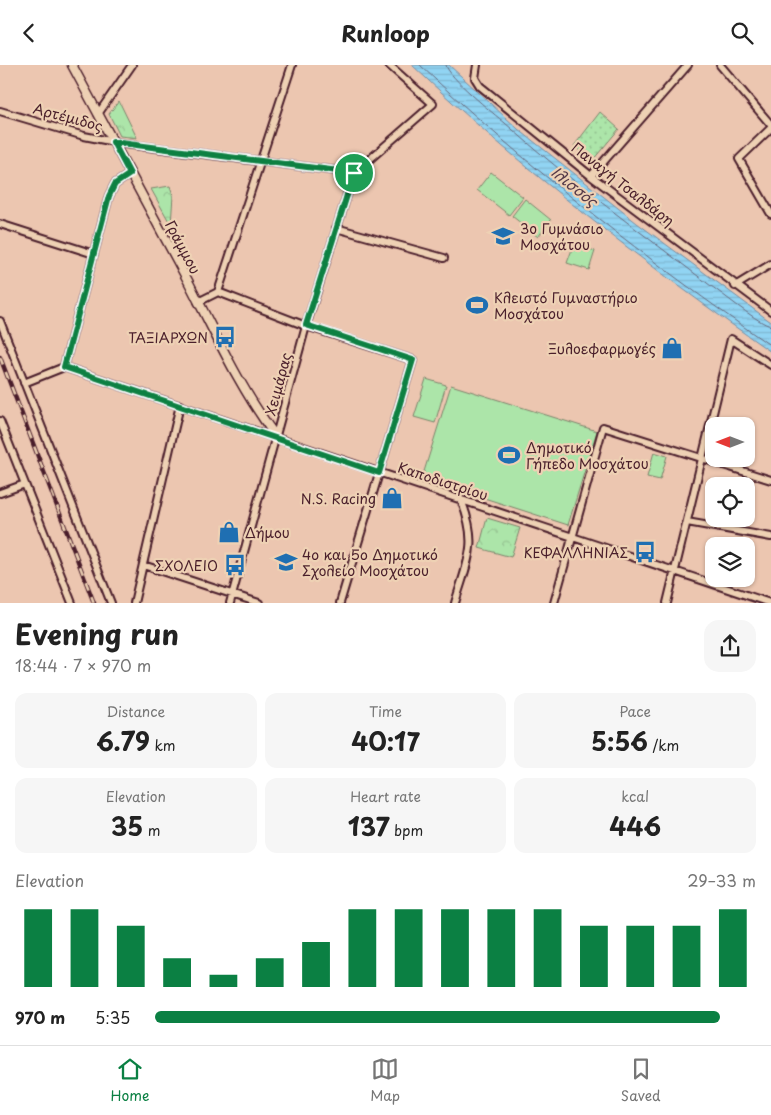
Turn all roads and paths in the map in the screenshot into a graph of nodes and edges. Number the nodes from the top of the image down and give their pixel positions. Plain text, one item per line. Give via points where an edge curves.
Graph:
1 (72, 65) edge
2 (132, 65) edge
3 (292, 65) edge
4 (389, 65) edge
5 (477, 65) edge
6 (688, 65) edge
7 (720, 65) edge
8 (0, 111) edge
9 (98, 114) junction
10 (771, 127) edge
11 (113, 142) junction
12 (261, 160) junction
13 (354, 173) junction
14 (130, 174) junction
15 (591, 176) junction
16 (771, 214) edge
17 (0, 224) edge
18 (336, 228) junction
19 (94, 254) junction
20 (444, 258) dead end
21 (771, 264) edge
22 (735, 286) junction
23 (218, 293) junction
24 (198, 302) junction
25 (771, 311) edge
26 (0, 321) edge
27 (306, 325) junction
28 (771, 365) edge
29 (64, 367) junction
30 (24, 383) junction
31 (180, 405) junction
32 (0, 421) edge
33 (276, 438) junction
34 (702, 458) junction
35 (379, 473) junction
36 (771, 480) edge
37 (25, 484) junction
38 (0, 493) edge
39 (461, 500) junction
40 (687, 522) junction
41 (572, 537) junction
42 (771, 537) edge
43 (143, 565) junction
44 (675, 570) junction
45 (232, 594) junction
46 (72, 603) edge
47 (111, 603) edge
48 (134, 603) edge
49 (230, 603) edge
50 (259, 603) edge
51 (340, 603) edge
52 (455, 603) edge
53 (554, 603) edge
54 (667, 603) edge
55 (770, 603) edge

1 - 9 street, Γράμμου
2 - 9 street
3 - 12 street
4 - 13 street via 433,103
5 - 15 street, Παναγή Τσαλδάρη via 475,78 480,86
6 - 15 street
7 - 10 street
8 - 11 street, Αρτέμιδος
9 - 11 street, Γράμμου
10 - 16 street via 740,159
11 - 12 street, Αρτέμιδος
11 - 14 street, Γράμμου
12 - 13 street, Αρτέμιδος
12 - 23 street
13 - 18 street, Χειμάρας
14 - 19 street via 112,190
14 - 24 street, Γράμμου
15 - 22 street, Παναγή Τσαλδάρη
17 - 19 street
18 - 20 street
18 - 27 street, Χειμάρας
19 - 29 street
21 - 22 street
22 - 25 street, Παναγή Τσαλδάρη
23 - 24 street
23 - 27 street
24 - 33 street, Γράμμου
26 - 30 street
27 - 33 street, Χειμάρας
27 - 35 street via 413,360
28 - 34 street via 731,339
29 - 30 street
29 - 31 street, Καποδιστρίου
30 - 47 street
31 - 33 street, Καποδιστρίου
31 - 43 street
32 - 37 street
33 - 35 street, Καποδιστρίου
33 - 45 street, Χειμάρας
34 - 36 street
34 - 40 street
34 - 41 street via 604,427
35 - 39 street, Καποδιστρίου
35 - 51 street
37 - 38 street
37 - 46 street
39 - 41 street, Καποδιστρίου
39 - 52 street via 471,524 471,548
40 - 42 street
40 - 44 street
41 - 44 street, Καποδιστρίου
41 - 53 street
43 - 45 street
43 - 48 street
44 - 54 street
44 - 55 street, Καποδιστρίου
45 - 49 street, Χειμάρας
45 - 50 street

